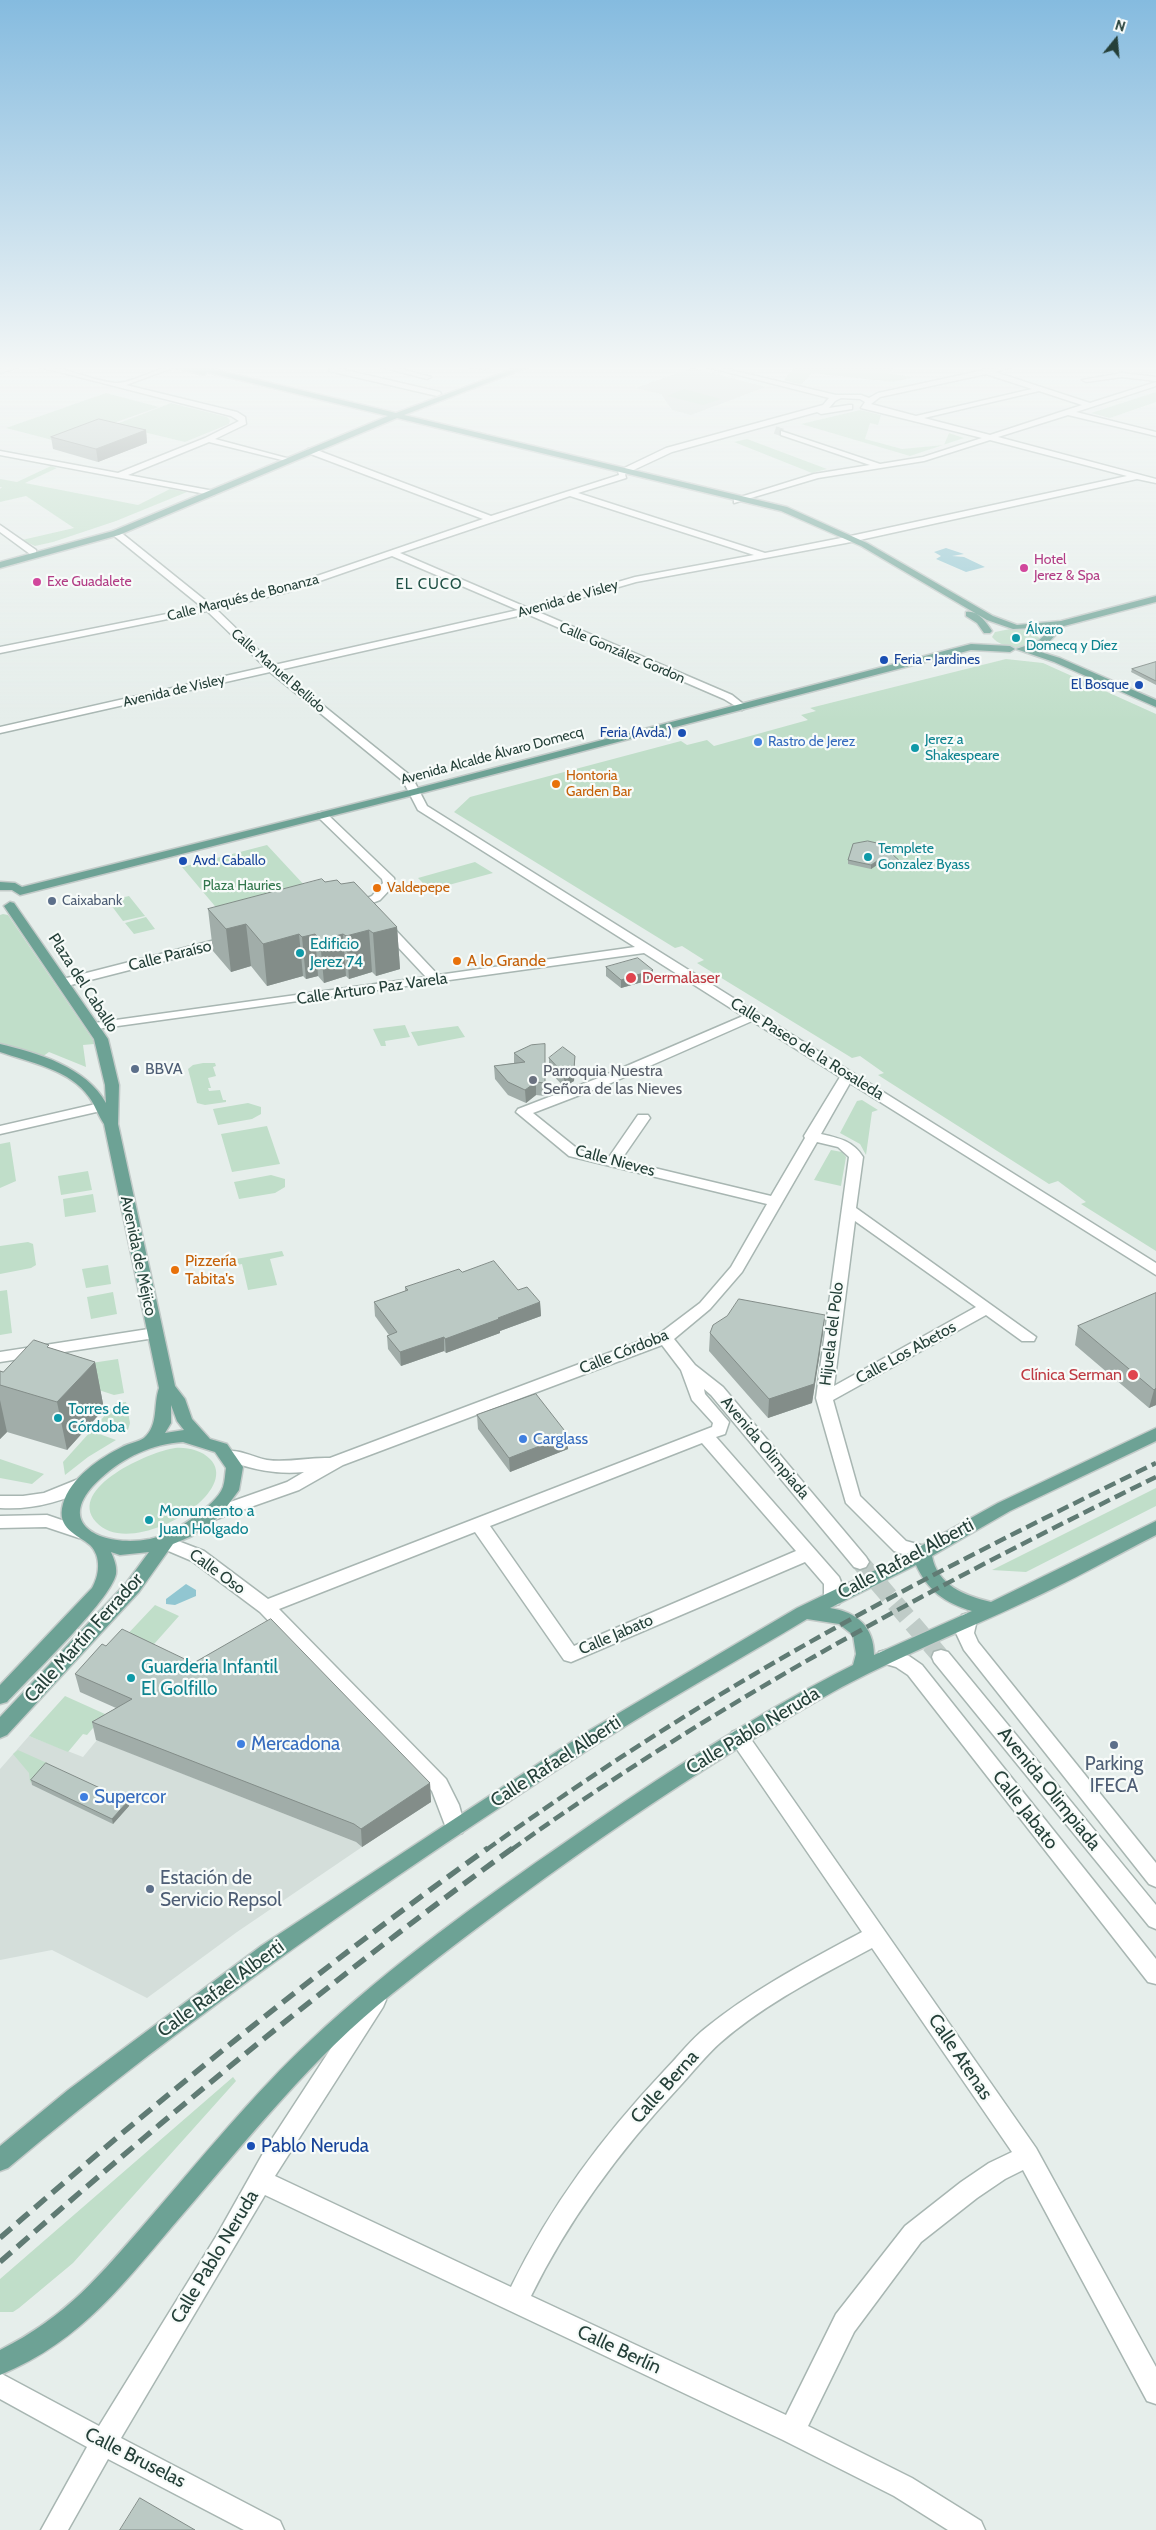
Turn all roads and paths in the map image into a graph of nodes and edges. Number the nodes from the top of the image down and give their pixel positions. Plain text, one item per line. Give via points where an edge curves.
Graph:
1 (171, 485) edge
2 (215, 485) edge
3 (231, 485) edge
4 (401, 485) edge
5 (593, 485) edge
6 (679, 485) edge
7 (788, 485) edge
8 (1097, 485) edge
9 (201, 491) junction
10 (212, 493) junction
11 (569, 493) junction
12 (741, 500) junction
13 (490, 519) junction
14 (0, 528) edge
15 (116, 533) junction
16 (850, 539) junction
17 (33, 552) junction
18 (392, 553) junction
19 (766, 556) junction
20 (0, 560) edge
21 (0, 565) edge
22 (1156, 600) edge
23 (209, 608) junction
24 (524, 612) junction
25 (1061, 624) junction
26 (1017, 626) junction
27 (986, 633) junction
28 (1047, 641) junction
29 (971, 647) junction
30 (1016, 649) junction
31 (0, 650) edge
32 (1057, 660) junction
33 (272, 669) junction
34 (1156, 704) edge
35 (742, 707) junction
36 (0, 730) edge
37 (414, 792) junction
38 (322, 815) junction
39 (0, 886) edge
40 (20, 891) junction
41 (364, 904) junction
42 (5, 908) edge
43 (336, 912) edge
44 (239, 938) edge
45 (649, 949) junction
46 (436, 980) junction
47 (63, 983) junction
48 (754, 1016) junction
49 (94, 1027) junction
50 (0, 1048) edge
51 (848, 1075) junction
52 (100, 1107) junction
53 (643, 1118) dead end
54 (111, 1124) junction
55 (0, 1130) edge
56 (811, 1136) junction
57 (613, 1162) junction
58 (776, 1202) junction
59 (848, 1209) junction
60 (1156, 1270) edge
61 (988, 1308) junction
62 (155, 1333) junction
63 (1028, 1337) dead end
64 (665, 1338) junction
65 (0, 1357) edge
66 (689, 1369) junction
67 (167, 1388) junction
68 (824, 1398) junction
69 (1156, 1434) edge
70 (705, 1435) junction
71 (202, 1438) junction
72 (150, 1441) junction
73 (231, 1456) junction
74 (337, 1461) junction
75 (86, 1482) junction
76 (0, 1502) edge
77 (208, 1516) junction
78 (0, 1522) edge
79 (479, 1524) junction
80 (1156, 1527) edge
81 (79, 1532) junction
82 (165, 1542) junction
83 (97, 1543) junction
84 (922, 1552) junction
85 (808, 1553) junction
86 (860, 1562) tunnel mouth
87 (833, 1599) junction
88 (266, 1607) junction
89 (992, 1609) junction
90 (803, 1613) junction
91 (968, 1620) junction
92 (886, 1657) junction
93 (942, 1657) tunnel mouth
94 (861, 1669) junction
95 (0, 1697) edge
96 (0, 1730) edge
97 (738, 1738) junction
98 (455, 1827) junction
99 (1156, 1878) edge
100 (1156, 1920) edge
101 (876, 1936) junction
102 (1156, 1975) edge
103 (382, 1989) junction
104 (1028, 2156) junction
105 (0, 2160) edge
106 (260, 2181) junction
107 (516, 2302) junction
108 (0, 2363) edge
109 (0, 2385) edge
110 (1156, 2392) edge
111 (792, 2431) junction
112 (104, 2443) junction
113 (54, 2530) edge
114 (271, 2530) edge
115 (972, 2530) edge

1 - 9 street
2 - 9 main road
3 - 10 main road
4 - 13 street
5 - 11 street, Calle Marqués de Bonanza
6 - 12 main road
7 - 12 street
8 - 16 street, Avenida de Visley
9 - 10 street
9 - 17 main road via 107,529
10 - 15 main road
11 - 13 street, Calle Marqués de Bonanza
11 - 19 street
12 - 16 main road via 820,522
13 - 18 street, Calle Marqués de Bonanza
14 - 17 street
15 - 21 main road
15 - 23 street, Calle Manuel Bellido
16 - 19 street, Avenida de Visley
16 - 26 main road via 990,618
16 - 27 main road via 980,621
17 - 20 main road
18 - 23 street, Calle Marqués de Bonanza via 285,590
18 - 24 street, Calle González Gordon
19 - 24 street, Avenida de Visley via 635,580
22 - 25 main road
23 - 31 street, Calle Marqués de Bonanza
23 - 33 street, Calle Manuel Bellido
24 - 33 street, Avenida de Visley
24 - 35 street, Calle González Gordon via 728,698
25 - 26 main road
25 - 28 main road
26 - 27 main road via 998,627
26 - 28 main road via 1036,629
27 - 29 main road, Avenida Alcalde Álvaro Domecq
27 - 30 main road via 993,644
28 - 30 main road via 1038,647
28 - 32 main road
29 - 30 main road, Avenida Alcalde Álvaro Domecq
29 - 35 main road, Avenida Alcalde Álvaro Domecq
30 - 32 main road
32 - 34 main road
33 - 36 street, Avenida de Visley
33 - 37 street, Calle Manuel Bellido via 408,779
35 - 37 main road, Avenida Alcalde Álvaro Domecq
37 - 38 main road, Avenida Alcalde Álvaro Domecq
37 - 45 street, Calle Paseo de la Rosaleda via 422,808
38 - 40 main road, Avenida Alcalde Álvaro Domecq
38 - 41 street via 388,878 389,884 384,891
39 - 40 main road via 15,887
40 - 42 main road via 21,896
41 - 43 street
41 - 46 street
42 - 47 main road, Plaza del Caballo
44 - 47 street, Calle Paraíso
45 - 46 street, Calle Arturo Paz Varela
45 - 48 street, Calle Paseo de la Rosaleda
46 - 49 street, Calle Arturo Paz Varela
47 - 49 main road, Plaza del Caballo
48 - 51 street, Calle Paseo de la Rosaleda
48 - 57 street, Calle Nieves via 523,1112 574,1153
49 - 54 main road, Plaza del Caballo via 101,1039 112,1086
50 - 52 main road via 71,1075 94,1093
51 - 56 street, Calle Córdoba
51 - 60 street, Calle Paseo de la Rosaleda
52 - 54 main road
52 - 55 street
53 - 57 street
54 - 62 main road, Avenida de Méjico
56 - 58 street, Calle Córdoba
56 - 59 street, Hijuela del Polo via 853,1150 856,1156
57 - 58 street, Calle Nieves
58 - 64 street, Calle Córdoba via 737,1269 705,1306
59 - 61 street
59 - 68 street, Hijuela del Polo
61 - 63 street
61 - 68 street, Calle Los Abetos
62 - 65 street
62 - 67 main road, Avenida de Méjico
64 - 66 street, Avenida Olimpiada
64 - 74 street, Calle Córdoba
66 - 70 street via 698,1396 721,1422 719,1430
66 - 86 street, Avenida Olimpiada via 717,1391
67 - 71 main road, Avenida de Méjico via 177,1399 185,1421
67 - 72 main road, Avenida de Méjico via 163,1399 163,1424
68 - 84 street, Hijuela del Polo via 852,1499 900,1546
69 - 84 main road, Calle Rafael Alberti via 1004,1507
70 - 79 street
70 - 85 street
71 - 72 main road via 166,1436
71 - 73 main road
72 - 75 main road via 103,1467
73 - 74 street, Calle Córdoba via 257,1466 274,1468
73 - 77 main road via 236,1481 222,1505
74 - 77 street, Calle Córdoba via 294,1486
75 - 76 street via 46,1500 18,1504
75 - 81 main road via 70,1507 70,1515
77 - 82 main road
78 - 81 street via 47,1521
79 - 85 street, Calle Jabato via 571,1655
79 - 88 street
80 - 89 main road, Calle Pablo Neruda
81 - 83 main road
82 - 83 main road via 120,1549
82 - 88 street, Calle Oso via 198,1556
82 - 96 main road, Calle Martín Ferrador via 133,1587
83 - 95 main road, Calle Martín Ferrador via 108,1562 108,1578 98,1593
84 - 87 main road, Calle Rafael Alberti
84 - 89 main road via 928,1575 939,1587 970,1605
85 - 87 street via 833,1582
87 - 90 main road, Calle Rafael Alberti
88 - 98 street, Calle Oso via 439,1785
89 - 91 main road, Calle Pablo Neruda
90 - 94 main road via 841,1616 855,1625 865,1638 867,1653
90 - 98 main road, Calle Rafael Alberti via 601,1733
91 - 92 main road, Calle Pablo Neruda
91 - 99 street via 965,1633 970,1645
92 - 94 main road, Calle Pablo Neruda
92 - 102 street, Calle Jabato via 902,1661 915,1670
93 - 100 street, Avenida Olimpiada
94 - 97 main road, Calle Pablo Neruda
97 - 101 street, Calle Atenas
97 - 103 main road, Calle Pablo Neruda via 591,1834 468,1922
98 - 105 main road, Calle Rafael Alberti via 268,1953 76,2097
101 - 104 street, Calle Atenas
101 - 107 street, Calle Berna via 782,1986 713,2035 648,2104 586,2181 543,2247
103 - 106 street, Calle Pablo Neruda
103 - 108 main road, Calle Pablo Neruda via 317,2048 97,2296 38,2344
104 - 110 street, Calle Atenas
104 - 111 street via 976,2185 913,2234 846,2323
106 - 107 street, Calle Berlín
106 - 112 street, Calle Pablo Neruda
107 - 111 street, Calle Berlín
109 - 112 street, Calle Bruselas
111 - 115 street, Calle Berlín via 903,2487
112 - 113 street, Calle Pablo Neruda
112 - 114 street, Calle Bruselas

